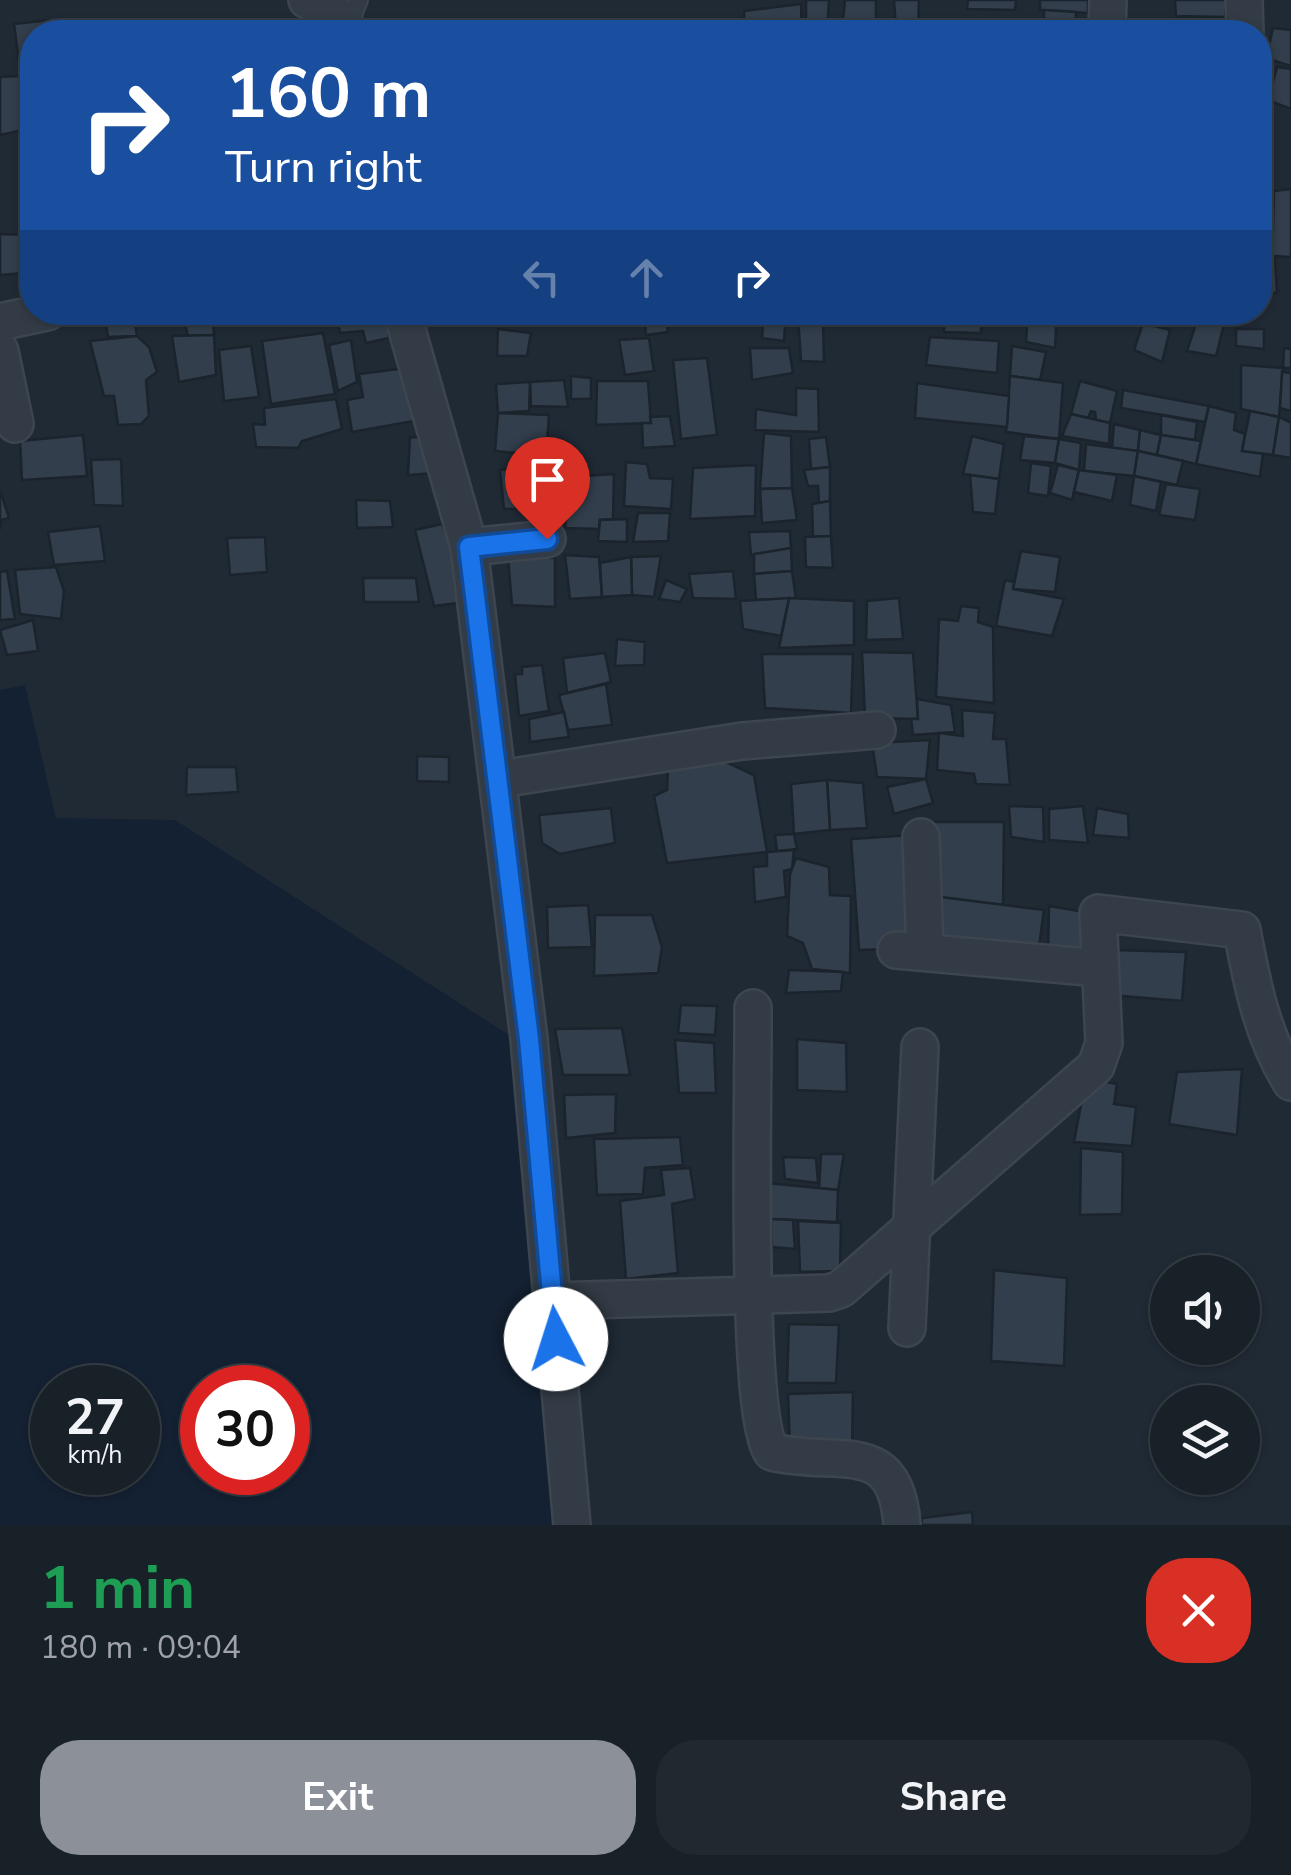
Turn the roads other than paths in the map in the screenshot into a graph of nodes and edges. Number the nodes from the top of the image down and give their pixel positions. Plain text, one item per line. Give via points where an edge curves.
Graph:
1 (307, 0) edge
2 (352, 20) edge
3 (406, 325) edge
4 (0, 351) edge
5 (15, 424) dead end
6 (547, 539) dead end
7 (469, 547) junction
8 (878, 730) dead end
9 (500, 779) junction
10 (921, 838) dead end
11 (1099, 968) junction
12 (753, 1008) dead end
13 (920, 1048) dead end
14 (1291, 1082) edge
15 (911, 1228) junction
16 (756, 1294) junction
17 (552, 1302) junction
18 (907, 1328) dead end
19 (572, 1525) edge
20 (902, 1525) edge

1 - 2 street
3 - 7 street
4 - 5 street
6 - 7 street
7 - 9 street
8 - 9 street via 742,742
9 - 17 street
10 - 11 street via 911,951
11 - 14 street via 1098,914 1242,930 1254,998
11 - 15 street via 1104,1043 1096,1066
12 - 16 street
13 - 15 street
15 - 16 street via 835,1292
15 - 18 street
16 - 17 street
16 - 20 street via 764,1442 784,1455 881,1468 900,1495
17 - 19 street

